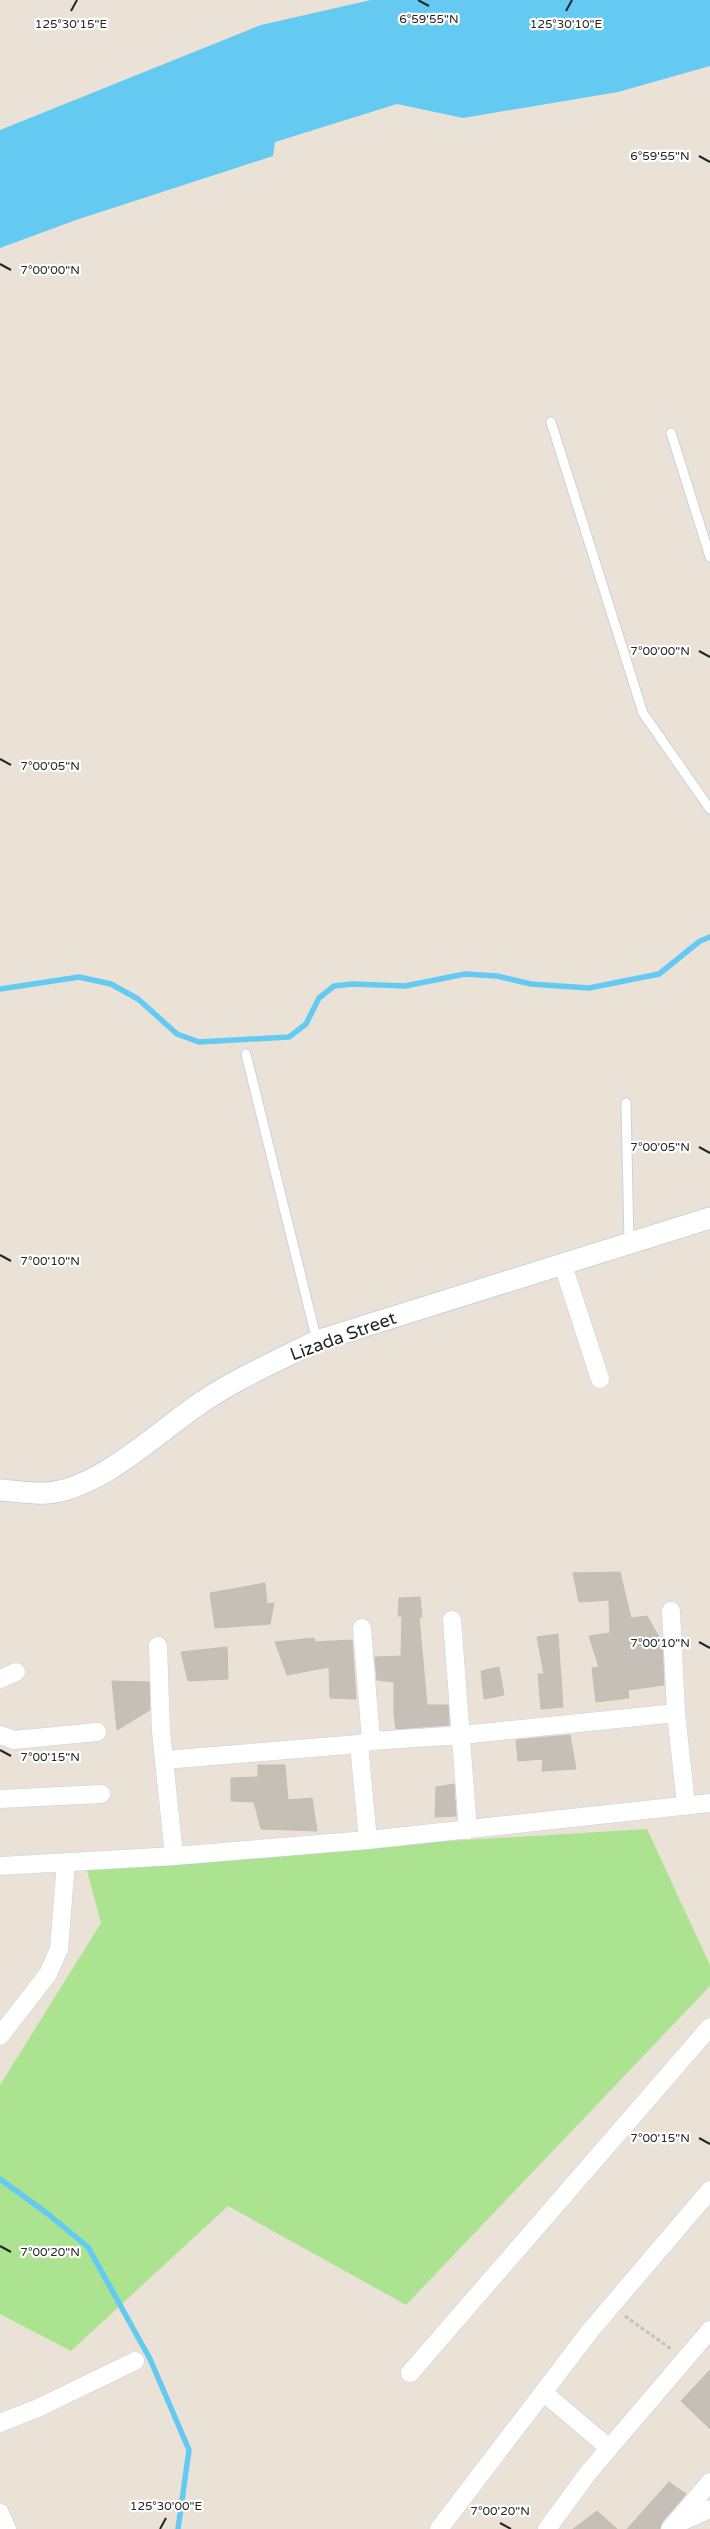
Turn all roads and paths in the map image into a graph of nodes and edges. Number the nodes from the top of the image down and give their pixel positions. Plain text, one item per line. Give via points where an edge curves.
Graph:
1 (551, 422) dead end
2 (671, 433) dead end
3 (710, 558) edge
4 (710, 809) edge
5 (246, 1054) dead end
6 (626, 1103) dead end
7 (710, 1218) edge
8 (629, 1242) junction
9 (563, 1265) junction
10 (317, 1342) junction
11 (600, 1379) dead end
12 (0, 1490) edge
13 (671, 1611) dead end
14 (452, 1620) dead end
15 (362, 1628) dead end
16 (158, 1646) dead end
17 (676, 1713) junction
18 (97, 1732) dead end
19 (0, 1735) edge
20 (461, 1735) junction
21 (365, 1742) junction
22 (164, 1760) junction
23 (102, 1794) dead end
24 (0, 1799) edge
25 (710, 1803) edge
26 (686, 1805) junction
27 (468, 1830) junction
28 (368, 1840) junction
29 (174, 1856) junction
30 (66, 1862) junction
31 (0, 1866) edge
32 (710, 2027) edge
33 (0, 2036) edge
34 (710, 2190) edge
35 (610, 2306) junction
36 (710, 2330) edge
37 (685, 2358) junction
38 (135, 2360) dead end
39 (410, 2373) dead end
40 (544, 2392) junction
41 (0, 2423) edge
42 (609, 2448) junction
43 (710, 2482) edge
44 (710, 2509) edge
45 (0, 2513) edge
46 (671, 2528) edge
47 (7, 2529) edge
48 (439, 2529) edge
49 (547, 2529) edge

1 - 4 lane via 643,713
2 - 3 lane
5 - 10 lane
6 - 8 lane
7 - 8 street, Lizada Street
8 - 9 street, Lizada Street
9 - 10 street, Lizada Street
9 - 11 street
10 - 12 street, Lizada Street via 261,1368 200,1404 135,1453 86,1482 47,1493
13 - 17 street
14 - 20 street
15 - 21 street
16 - 22 street
17 - 20 street
17 - 26 street
18 - 19 street via 14,1740
20 - 21 street
20 - 27 street
21 - 22 street
21 - 28 street
22 - 29 street
23 - 24 street
25 - 26 street
26 - 27 street
27 - 28 street
28 - 29 street
29 - 30 street
30 - 31 street
30 - 33 street via 59,1949 48,1974
32 - 39 street
34 - 35 street
35 - 37 path
35 - 40 street
36 - 37 street
37 - 42 street
38 - 41 street
40 - 42 street
40 - 48 street
42 - 49 street
43 - 46 street
44 - 46 street
45 - 47 street

